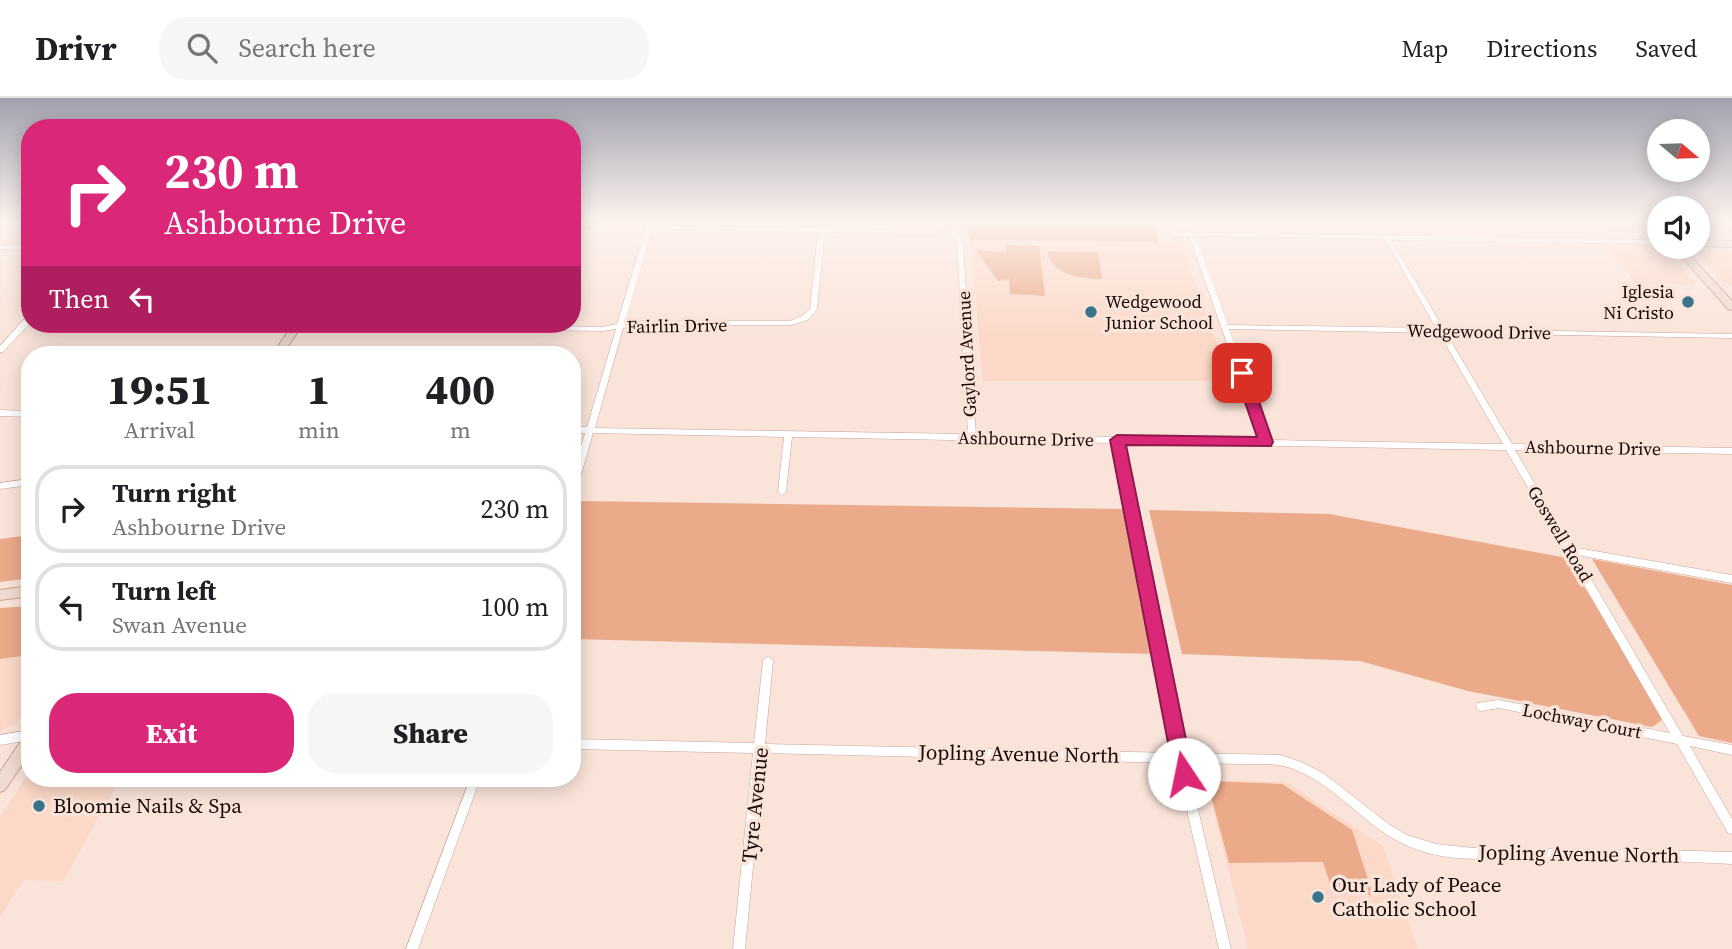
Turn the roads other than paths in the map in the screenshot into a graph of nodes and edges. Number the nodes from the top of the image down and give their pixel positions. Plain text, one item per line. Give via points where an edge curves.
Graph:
1 (640, 260) edge
2 (818, 260) edge
3 (961, 260) edge
4 (1201, 260) edge
5 (1400, 260) edge
6 (1689, 260) edge
7 (1732, 307) edge
8 (581, 327) edge
9 (621, 327) junction
10 (1226, 327) junction
11 (21, 328) edge
12 (1443, 331) junction
13 (1732, 336) edge
14 (0, 350) edge
15 (0, 413) edge
16 (21, 414) edge
17 (581, 430) edge
18 (591, 430) junction
19 (788, 435) junction
20 (972, 438) junction
21 (1117, 440) junction
22 (1266, 442) junction
23 (1507, 446) junction
24 (1732, 451) edge
25 (581, 463) edge
26 (21, 483) edge
27 (0, 486) edge
28 (782, 492) dead end
29 (1570, 550) junction
30 (1732, 579) edge
31 (21, 592) edge
32 (0, 595) edge
33 (768, 661) dead end
34 (1481, 706) dead end
35 (21, 738) edge
36 (0, 740) edge
37 (1683, 741) junction
38 (581, 744) edge
39 (762, 750) junction
40 (1732, 750) edge
41 (21, 751) edge
42 (1180, 756) junction
43 (0, 785) edge
44 (472, 787) edge
45 (1732, 830) edge
46 (1732, 858) edge
47 (412, 949) edge
48 (739, 949) edge
49 (1225, 949) edge

1 - 9 street
2 - 9 street, Fairlin Drive via 813,309 798,321
3 - 20 street, Gaylord Avenue
4 - 10 street
5 - 12 street, Goswell Road
6 - 7 main road
8 - 9 street, Fairlin Drive
9 - 18 street
10 - 12 street, Wedgewood Drive
10 - 22 street
11 - 14 street
12 - 13 street, Wedgewood Drive
12 - 23 street, Goswell Road
15 - 16 street
17 - 18 street, Ashbourne Drive
18 - 19 street, Ashbourne Drive
18 - 25 street
19 - 20 street, Ashbourne Drive
19 - 28 street
20 - 21 street, Ashbourne Drive
21 - 22 street, Ashbourne Drive
21 - 42 street
22 - 23 street, Ashbourne Drive
23 - 24 street, Ashbourne Drive
23 - 29 street, Goswell Road
26 - 27 street
29 - 30 street
29 - 37 street, Goswell Road
31 - 32 main road
33 - 39 street, Tyre Avenue
34 - 37 street, Lochway Court via 1499,704
35 - 36 street
37 - 40 street, Lochway Court
37 - 45 street, Goswell Road
38 - 39 street, Jopling Avenue North
39 - 42 street, Jopling Avenue North
39 - 48 street, Tyre Avenue
41 - 43 main road
42 - 46 street, Jopling Avenue North via 1293,762 1325,779 1389,832 1443,851
42 - 49 street
44 - 47 street

